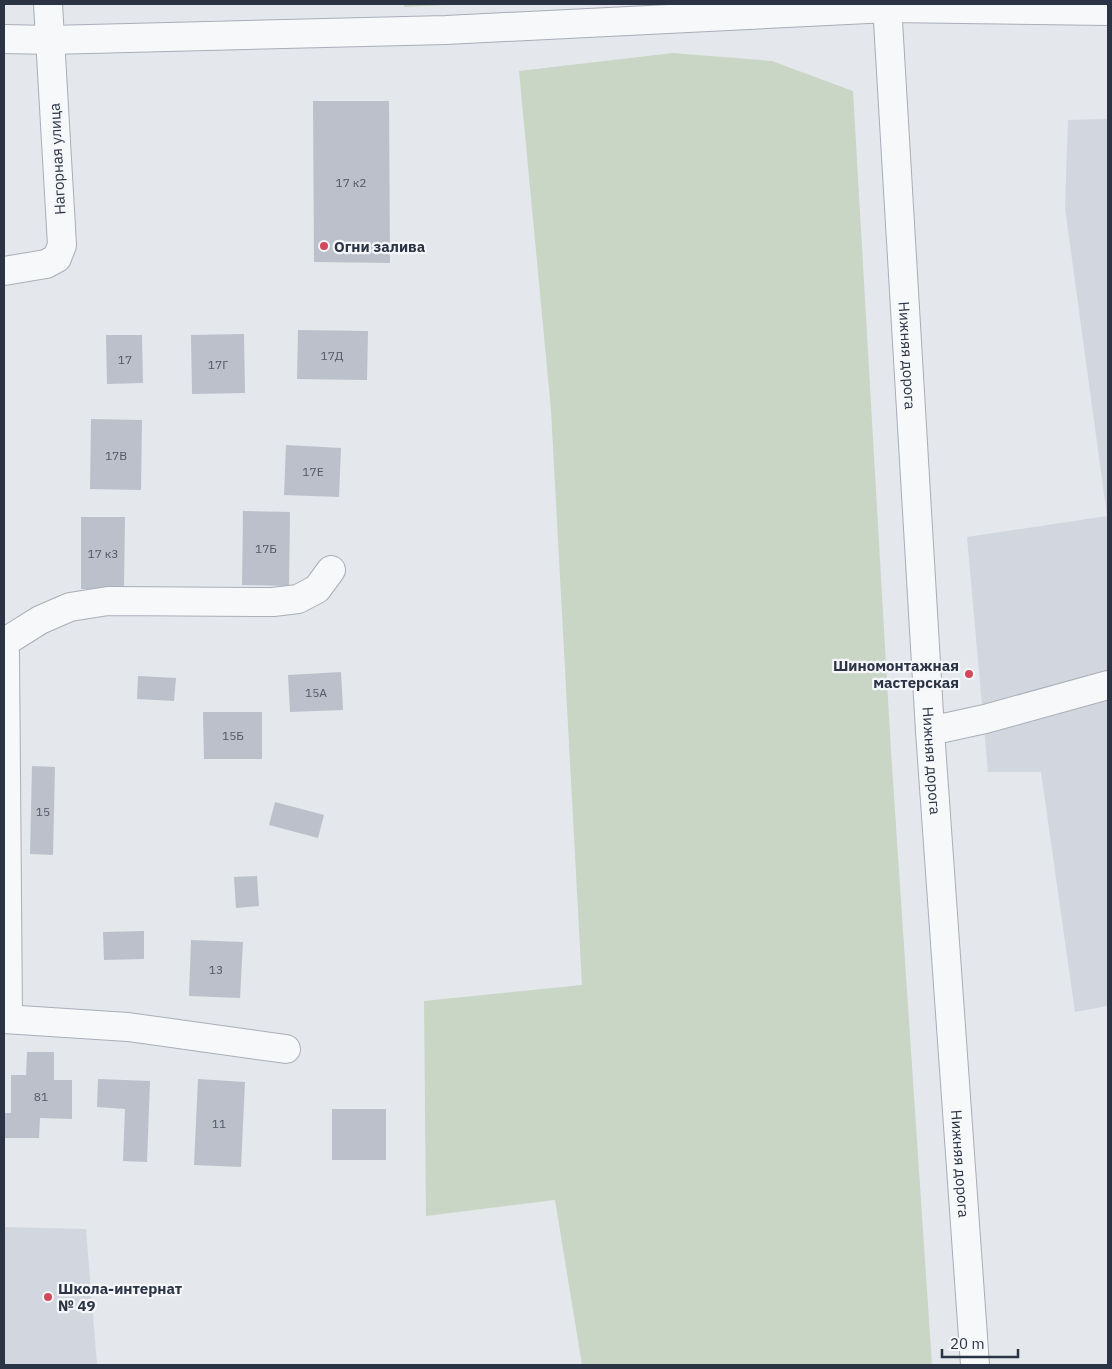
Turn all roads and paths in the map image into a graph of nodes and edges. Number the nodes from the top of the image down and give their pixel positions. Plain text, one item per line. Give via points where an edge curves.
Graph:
1 (48, 4) edge
2 (888, 6) edge
3 (1108, 12) edge
4 (4, 39) edge
5 (50, 40) junction
6 (4, 271) edge
7 (331, 570) dead end
8 (4, 640) edge
9 (1108, 685) edge
10 (930, 730) junction
11 (6, 1019) edge
12 (286, 1049) dead end
13 (975, 1365) edge

1 - 5 street, Нагорная улица
2 - 3 street
2 - 5 street via 446,30
2 - 10 street, Нижняя дорога
4 - 5 street
5 - 6 street, Нагорная улица via 62,245 57,258 46,264
7 - 8 street via 317,590 298,599 273,602 108,601 70,607
8 - 11 street
9 - 10 street via 985,719
10 - 13 street, Нижняя дорога
11 - 12 street via 128,1026

